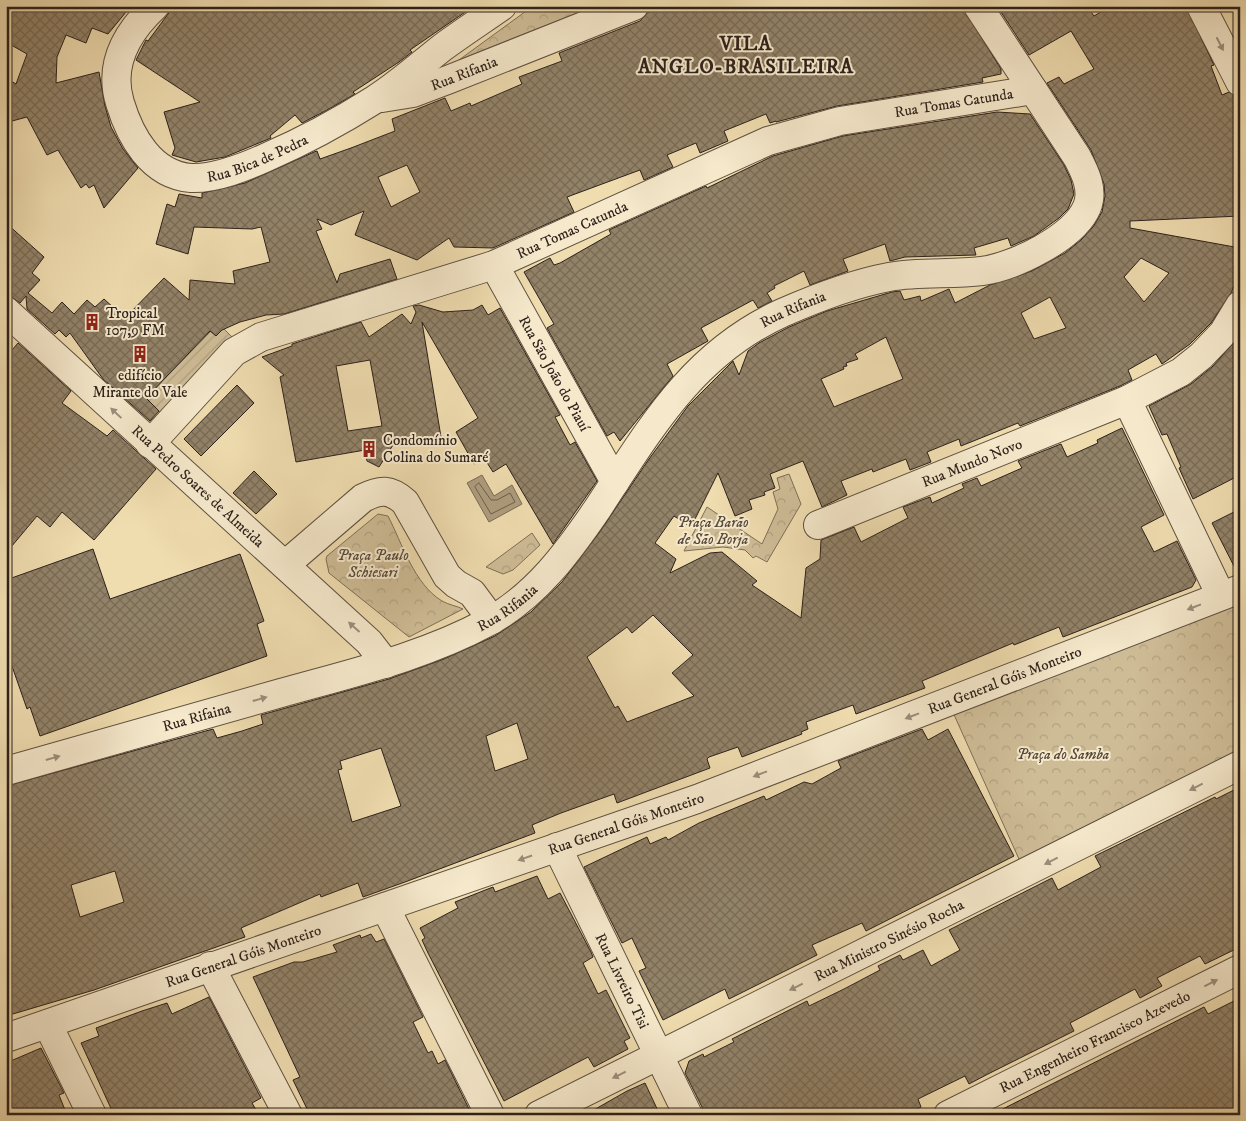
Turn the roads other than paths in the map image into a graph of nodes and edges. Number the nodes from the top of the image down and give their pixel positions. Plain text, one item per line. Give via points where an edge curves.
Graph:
1 (155, 6) edge
2 (502, 6) edge
3 (634, 6) edge
4 (978, 6) edge
5 (1201, 6) edge
6 (1240, 82) edge
7 (1034, 90) junction
8 (376, 99) junction
9 (494, 265) junction
10 (1240, 305) edge
11 (6, 311) edge
12 (1127, 400) junction
13 (150, 444) junction
14 (615, 482) junction
15 (818, 525) dead end
16 (285, 565) junction
17 (1230, 593) edge
18 (492, 620) junction
19 (386, 664) junction
20 (1240, 765) edge
21 (6, 771) edge
22 (557, 847) junction
23 (385, 907) junction
24 (210, 966) junction
25 (1240, 969) edge
26 (48, 1025) junction
27 (6, 1038) edge
28 (658, 1056) junction
29 (92, 1115) edge
30 (288, 1115) edge
31 (490, 1115) edge
32 (539, 1115) edge
33 (688, 1115) edge
34 (948, 1115) edge

1 - 8 street, Rua Bica de Pedra via 127,39 117,59 116,81 122,108 143,152 172,172 190,178 244,167 310,138
2 - 8 street, Rua Bica de Pedra
3 - 8 street, Rua Rifania via 423,89
4 - 7 street, Rua Rifania
5 -> 6 street
7 - 9 street, Rua Tomas Catunda via 840,121 768,140
7 - 14 street, Rua Rifania via 1087,176 1088,206 1080,219 1040,250 1010,263 983,271 890,277 836,292 744,333 716,354 672,399
9 - 13 street, Rua Tomas Catunda via 261,337 234,352
9 - 14 street, Rua São João do Piauí
10 - 12 street, Rua Mundo Novo via 1223,333 1201,356 1181,372
13 -> 11 street, Rua Pedro Soares de Almeida
12 - 15 street, Rua Mundo Novo
12 - 17 street
13 - 16 street, Rua Pedro Soares de Almeida
14 - 18 street, Rua Rifania via 550,573
16 - 18 street via 363,498 386,490 405,502 448,576 472,593
19 -> 16 street, Rua Pedro Soares de Almeida via 370,642
17 -> 22 street, Rua General Góis Monteiro via 697,799
18 - 19 street, Rua Rifania via 413,656
21 -> 19 street, Rua Rifaina
20 -> 28 street, Rua Ministro Sinésio Rocha
22 -> 23 street, Rua General Góis Monteiro
22 - 28 street, Rua Livreiro Tisi
23 - 24 street, Rua General Góis Monteiro
23 - 31 street
24 - 26 street, Rua General Góis Monteiro
24 - 30 street
34 -> 25 street, Rua Engenheiro Francisco Azevedo
26 - 27 street, Rua General Góis Monteiro
26 - 29 street
28 -> 32 street, Rua Ministro Sinésio Rocha
28 - 33 street, Rua Livreiro Tisi

